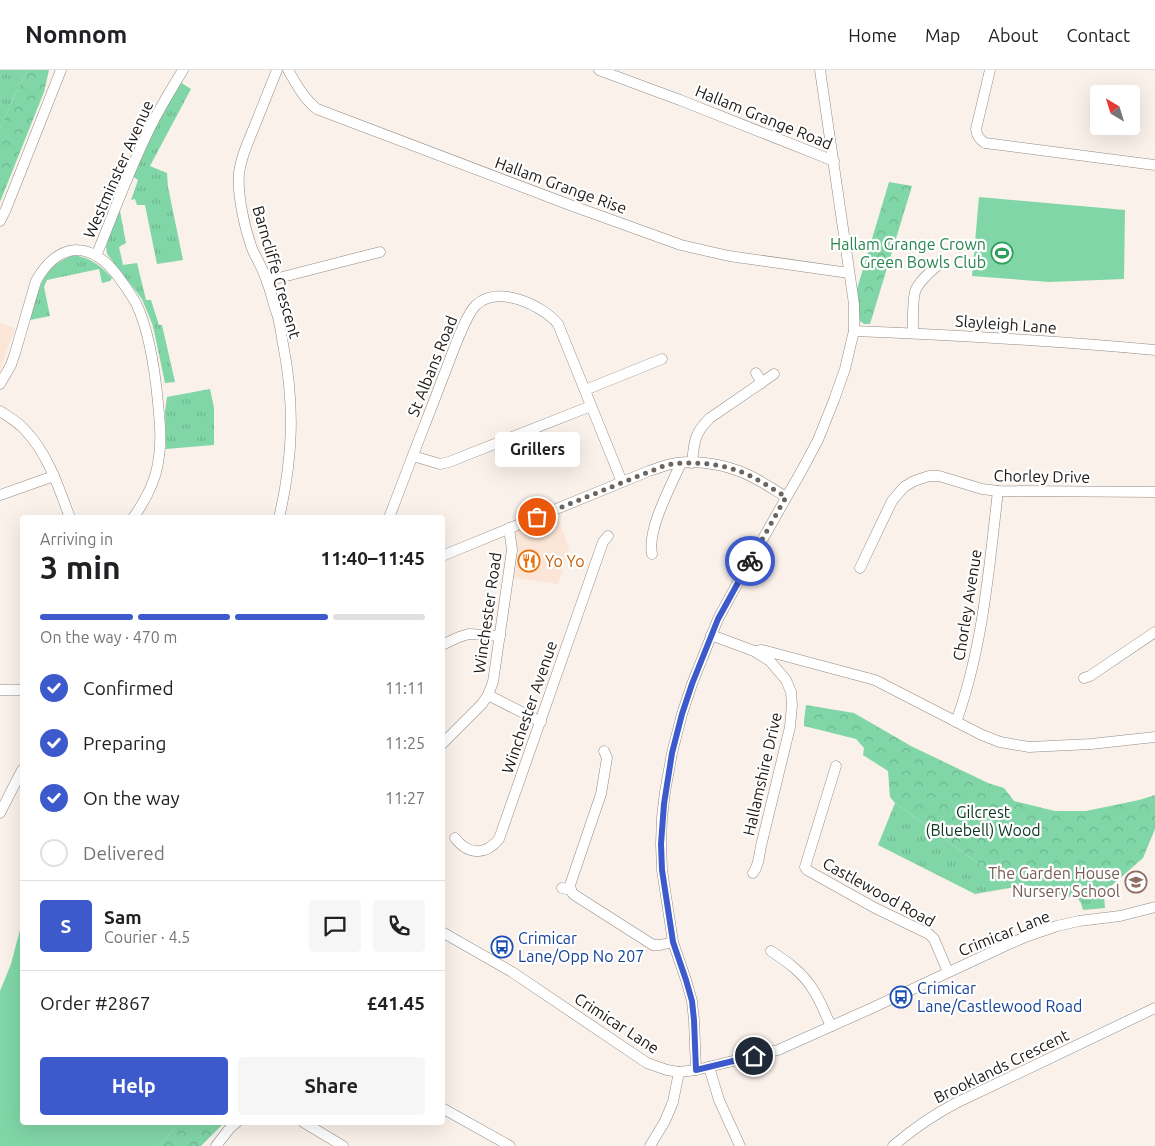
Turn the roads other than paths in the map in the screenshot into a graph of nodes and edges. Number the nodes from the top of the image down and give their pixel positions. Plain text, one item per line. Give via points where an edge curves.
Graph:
1 (61, 70) edge
2 (183, 70) edge
3 (277, 70) edge
4 (288, 70) edge
5 (599, 70) edge
6 (820, 70) edge
7 (990, 70) edge
8 (834, 161) junction
9 (1155, 164) edge
10 (0, 221) edge
11 (380, 252) dead end
12 (96, 256) junction
13 (938, 265) dead end
14 (849, 274) junction
15 (267, 281) junction
16 (854, 331) junction
17 (913, 333) junction
18 (1155, 350) edge
19 (662, 359) dead end
20 (756, 373) dead end
21 (774, 374) dead end
22 (762, 382) junction
23 (0, 384) edge
24 (585, 390) junction
25 (591, 406) junction
26 (0, 411) edge
27 (413, 456) junction
28 (681, 463) junction
29 (692, 463) junction
30 (54, 476) junction
31 (622, 482) junction
32 (998, 491) junction
33 (1155, 492) edge
34 (0, 495) edge
35 (786, 497) junction
36 (69, 515) edge
37 (135, 515) edge
38 (280, 515) edge
39 (390, 515) edge
40 (509, 528) junction
41 (608, 536) dead end
42 (652, 554) dead end
43 (445, 555) edge
44 (860, 568) dead end
45 (1155, 632) edge
46 (712, 635) junction
47 (500, 636) junction
48 (445, 644) edge
49 (754, 651) junction
50 (780, 655) junction
51 (770, 661) junction
52 (1084, 678) dead end
53 (0, 690) edge
54 (20, 690) edge
55 (488, 695) junction
56 (541, 722) junction
57 (956, 722) junction
58 (1155, 737) edge
59 (445, 741) edge
60 (604, 751) dead end
61 (836, 766) dead end
62 (20, 774) edge
63 (0, 813) edge
64 (455, 838) dead end
65 (753, 873) dead end
66 (1155, 908) edge
67 (445, 934) edge
68 (673, 942) junction
69 (771, 951) dead end
70 (948, 972) junction
71 (1155, 1008) edge
72 (831, 1026) junction
73 (709, 1067) junction
74 (696, 1070) junction
75 (679, 1072) junction
76 (445, 1110) edge
77 (234, 1125) edge
78 (308, 1125) edge
79 (216, 1146) edge
80 (343, 1146) edge
81 (510, 1146) edge
82 (650, 1146) edge
83 (740, 1146) edge
84 (893, 1146) edge

1 - 10 street
2 - 12 street, Westminster Avenue via 147,134
3 - 15 street, Barncliffe Crescent via 242,158 239,174 245,226
4 - 14 street, Hallam Grange Rise via 302,94 317,110 672,242 729,256
5 - 8 street, Hallam Grange Road
6 - 8 street
7 - 9 street via 976,129 977,136 985,143
8 - 14 street
11 - 15 street
12 - 23 street via 79,250 62,253 41,272 11,365
12 - 37 street via 114,271 136,304 146,331 157,382 161,428 158,463 151,487
13 - 17 street via 916,288
14 - 16 street
15 - 38 street, Barncliffe Crescent via 277,312 290,396 290,457
16 - 17 street, Slayleigh Lane
16 - 35 street via 845,369 828,416
17 - 18 street, Slayleigh Lane
19 - 24 street
20 - 22 street
21 - 22 street
22 - 29 street via 702,426 694,440
24 - 25 street, St Albans Road
24 - 27 street, St Albans Road via 553,318 511,297 489,297 474,307 469,315
25 - 27 street via 449,462 440,464
25 - 31 street, St Albans Road
26 - 30 street via 30,436
27 - 39 street, St Albans Road
28 - 29 street
28 - 31 street via 666,465
28 - 42 street via 654,530 650,547
29 - 35 street via 740,471
30 - 34 street
30 - 36 street
31 - 40 street
32 - 33 street, Chorley Drive
32 - 44 street, Chorley Drive via 938,476 914,481 892,501
32 - 57 street, Chorley Avenue via 978,647
35 - 46 street
40 - 43 street
40 - 47 street, Winchester Road via 512,550
41 - 56 street, Winchester Avenue
45 - 52 street
46 - 49 street, Hallamshire Drive
46 - 68 street via 682,714 665,792 662,870
47 - 48 street via 469,634
47 - 55 street, Winchester Road
49 - 50 street
49 - 51 street, Hallamshire Drive
50 - 51 street
50 - 57 street via 875,680
51 - 65 street, Hallamshire Drive via 786,680 792,705 790,727 757,868
53 - 54 street
55 - 56 street
55 - 59 street, Winchester Road via 474,714
56 - 64 street, Winchester Avenue via 499,839 488,850 472,851
57 - 58 street via 1000,742 1029,747
60 - 68 street via 607,758 601,794 566,889 653,944
61 - 70 street, Castlewood Road via 805,867 875,908 929,934
62 - 63 street
66 - 70 street, Crimicar Lane via 1058,926
67 - 75 street, Crimicar Lane via 512,972 648,1063
68 - 74 street via 692,1001
69 - 72 street via 808,982
70 - 72 street, Crimicar Lane
71 - 84 street, Brooklands Crescent via 956,1103 930,1117
72 - 73 street, Crimicar Lane via 778,1050
73 - 74 street, Crimicar Lane
73 - 83 street via 719,1100
74 - 75 street, Crimicar Lane
75 - 82 street via 673,1102
76 - 81 street
77 - 79 street
78 - 80 street

